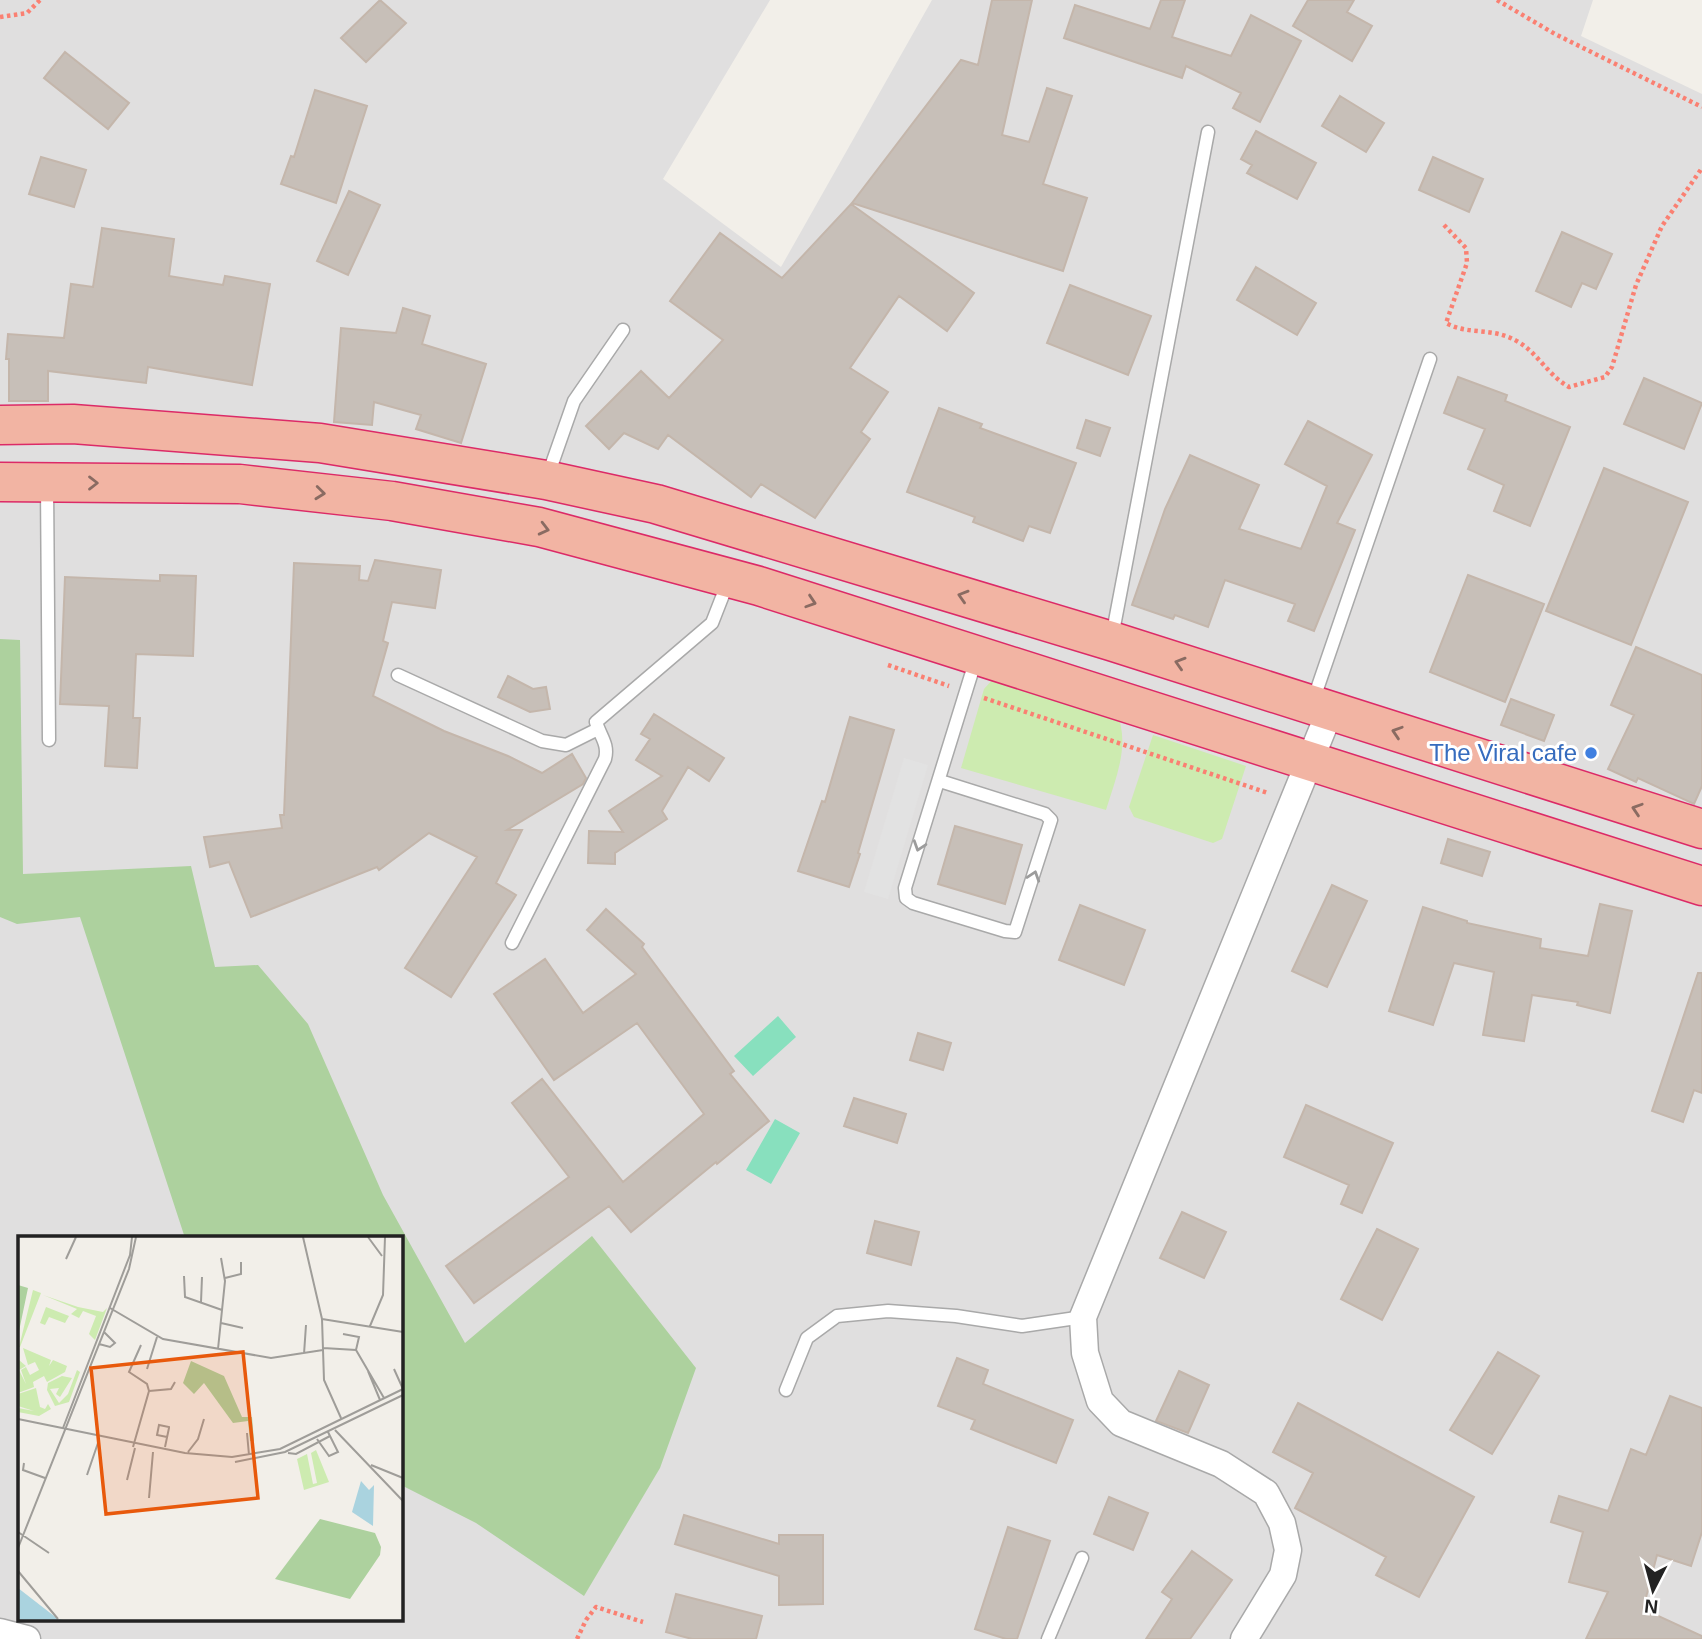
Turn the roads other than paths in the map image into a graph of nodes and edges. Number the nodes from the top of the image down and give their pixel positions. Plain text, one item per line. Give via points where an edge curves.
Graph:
1 (1208, 132) dead end
2 (623, 330) dead end
3 (1430, 359) dead end
4 (0, 425) edge
5 (546, 481) junction
6 (0, 482) edge
7 (47, 482) junction
8 (776, 539) junction
9 (744, 582) junction
10 (1111, 642) junction
11 (977, 655) junction
12 (398, 675) dead end
13 (1321, 708) junction
14 (598, 729) junction
15 (49, 740) dead end
16 (1311, 761) junction
17 (940, 782) junction
18 (1701, 828) edge
19 (1702, 886) edge
20 (512, 943) dead end
21 (1083, 1317) junction
22 (786, 1390) dead end
23 (1082, 1558) dead end
24 (0, 1632) edge
25 (26, 1639) edge
26 (1048, 1639) edge
27 (1244, 1639) edge

1 - 10 lane
2 - 5 lane via 574,401
3 - 13 lane
4 - 5 highway via 72,425 320,443
5 - 8 highway via 656,504
6 - 7 highway
7 -> 9 highway via 240,484 392,500 539,527
7 - 15 lane
8 - 9 highway
10 -> 8 highway
9 -> 11 highway
9 - 14 lane via 712,624 599,718
13 -> 10 highway
11 - 16 highway
11 - 17 lane
12 - 14 lane via 542,741 566,745
13 - 16 street
18 -> 13 highway
14 - 20 lane via 607,750 605,759
16 - 19 highway
16 - 21 street
17 -> 17 lane via 905,888 906,898 1015,932 1051,820 1045,814
21 - 22 lane via 1022,1326 888,1311 837,1316 807,1338
21 - 27 street via 1085,1353 1100,1401 1121,1423 1221,1464 1266,1493 1282,1523 1288,1550 1283,1574
23 - 26 lane
24 - 25 street

